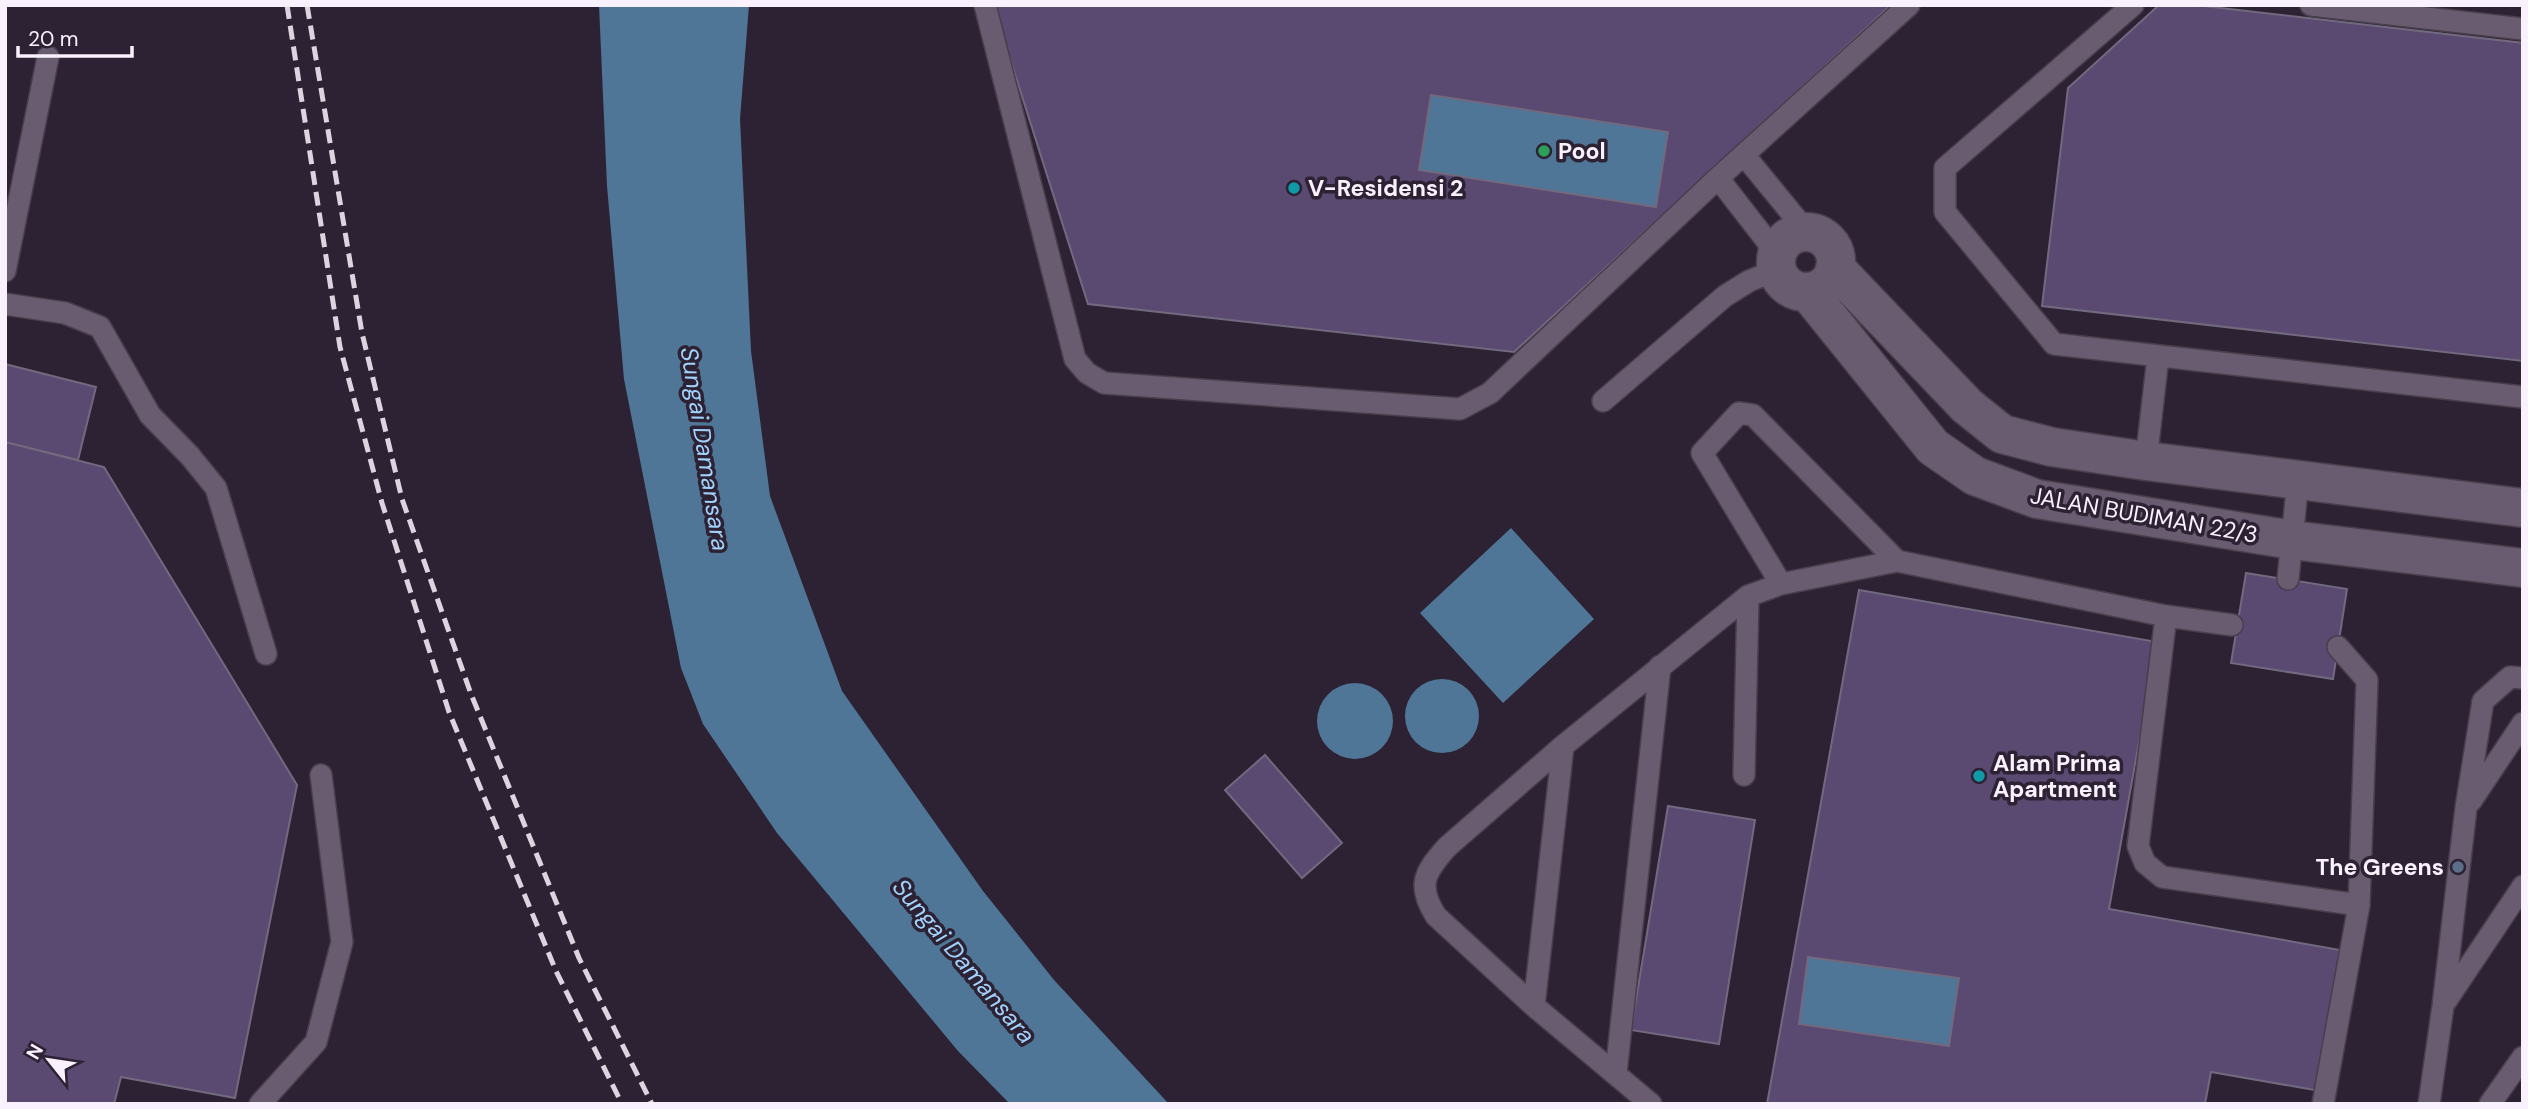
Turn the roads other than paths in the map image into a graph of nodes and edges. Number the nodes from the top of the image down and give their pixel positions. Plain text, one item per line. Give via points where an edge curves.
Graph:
1 (985, 5) edge
2 (1909, 5) edge
3 (2133, 5) edge
4 (2311, 5) edge
5 (2523, 29) edge
6 (48, 57) dead end
7 (1744, 155) junction
8 (1718, 178) junction
9 (1787, 252) junction
10 (5, 271) edge
11 (1821, 280) junction
12 (5, 304) edge
13 (2158, 357) junction
14 (2523, 397) edge
15 (1603, 401) dead end
16 (2146, 461) junction
17 (2298, 480) junction
18 (2523, 508) edge
19 (2292, 540) junction
20 (1897, 561) junction
21 (2523, 568) edge
22 (2288, 579) dead end
23 (1781, 584) junction
24 (1748, 596) junction
25 (2166, 616) junction
26 (2232, 625) dead end
27 (2338, 647) dead end
28 (266, 654) dead end
29 (1660, 667) junction
30 (2523, 678) edge
31 (2523, 723) edge
32 (1563, 747) junction
33 (321, 775) dead end
34 (1744, 775) dead end
35 (2466, 808) junction
36 (2523, 886) edge
37 (2359, 905) junction
38 (1534, 1006) junction
39 (2443, 1006) junction
40 (2523, 1056) edge
41 (1616, 1073) junction
42 (260, 1104) edge
43 (1651, 1104) edge
44 (2323, 1104) edge
45 (2429, 1104) edge
46 (2490, 1104) edge

1 - 8 lane via 1076,359 1104,383 1460,409 1490,393
2 - 7 lane
3 - 13 lane via 1945,169 1945,212 2054,344
4 - 5 lane
6 - 10 lane
7 - 8 lane
7 - 9 lane
8 - 9 lane
9 - 11 street via 1788,287
9 - 11 street via 1826,240 1832,248
9 - 15 lane via 1726,296
11 - 16 street via 2003,433 2052,447
11 - 19 street, JALAN BUDIMAN 22/3 via 1933,447 1975,475 2037,499
12 - 28 lane via 65,313 100,327 150,415 216,488
13 - 14 lane
13 - 16 lane
16 - 17 street
17 - 18 street
17 - 19 lane
19 - 21 street, JALAN BUDIMAN 22/3
19 - 22 lane
20 - 23 lane
20 - 23 lane via 1753,415 1739,413 1702,453
20 - 25 lane
23 - 24 lane
24 - 29 lane
24 - 34 lane
25 - 26 lane
25 - 37 lane via 2138,846 2145,863 2162,877
27 - 37 lane via 2367,680
29 - 32 lane
29 - 41 lane
30 - 35 lane via 2510,677 2483,701
31 - 35 lane
32 - 38 lane
32 - 38 lane via 1447,847 1423,883 1426,901 1436,916
33 - 42 lane via 342,942 316,1042
35 - 39 lane
36 - 39 lane
37 - 44 lane
38 - 41 lane
39 - 45 lane
40 - 46 lane
41 - 43 lane

